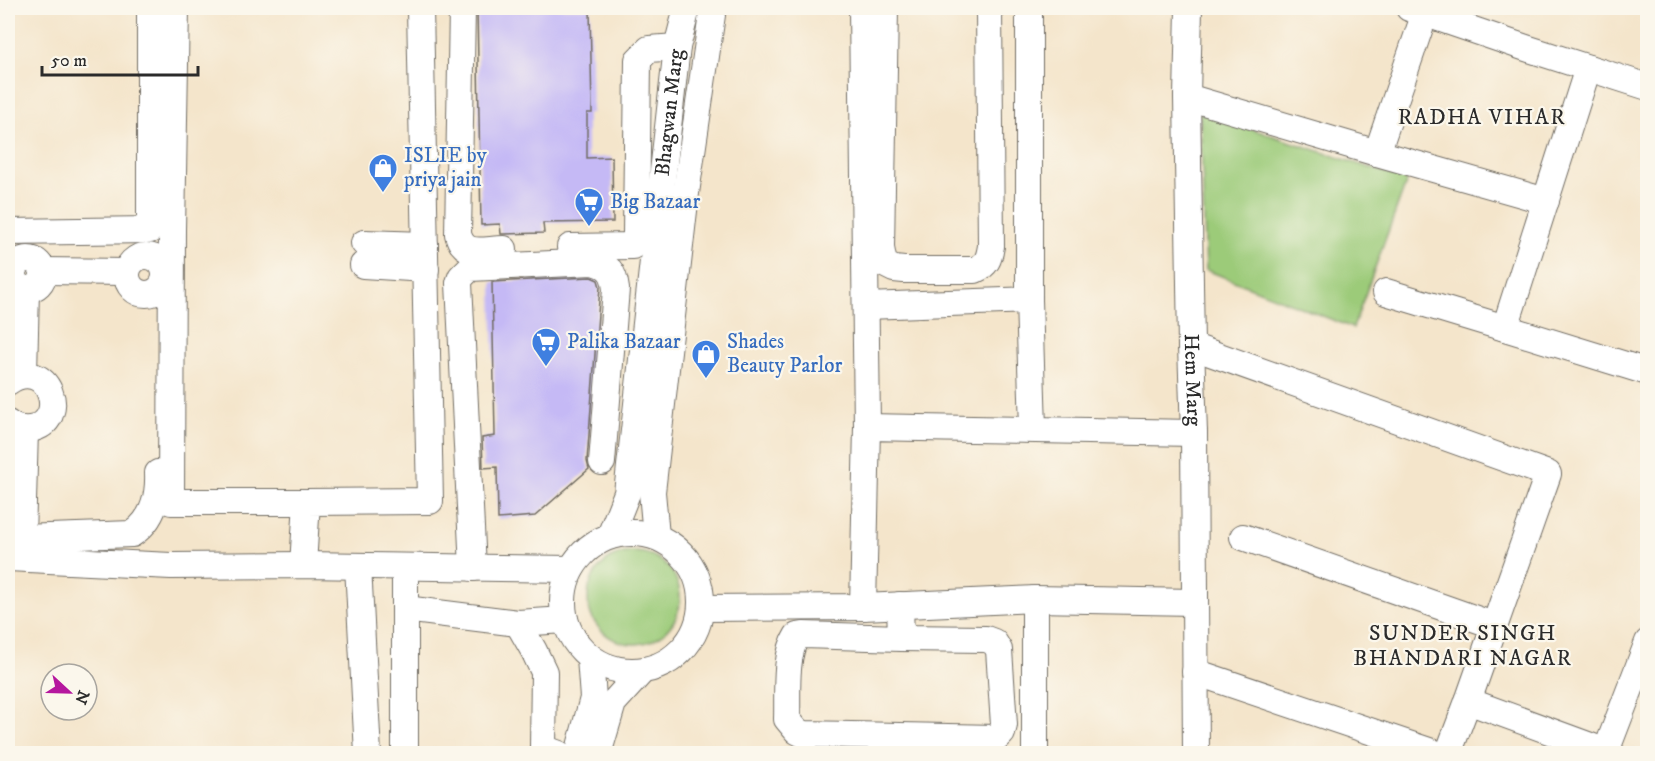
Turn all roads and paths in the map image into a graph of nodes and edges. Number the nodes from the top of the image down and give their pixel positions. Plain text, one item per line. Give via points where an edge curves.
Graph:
1 (150, 8) edge
2 (176, 8) edge
3 (420, 8) edge
4 (462, 8) edge
5 (687, 8) edge
6 (713, 8) edge
7 (862, 8) edge
8 (885, 8) edge
9 (989, 8) edge
10 (1029, 8) edge
11 (1189, 8) edge
12 (1417, 10) edge
13 (677, 47) junction
14 (1588, 68) junction
15 (1647, 87) edge
16 (1187, 97) junction
17 (1377, 153) junction
18 (1546, 201) junction
19 (8, 232) edge
20 (363, 254) dead end
21 (425, 257) junction
22 (16, 279) edge
23 (1386, 292) dead end
24 (1029, 300) junction
25 (866, 306) junction
26 (1504, 328) junction
27 (1191, 346) junction
28 (1647, 372) edge
29 (16, 378) edge
30 (16, 426) edge
31 (867, 427) junction
32 (1033, 429) junction
33 (1194, 433) junction
34 (602, 462) dead end
35 (306, 502) junction
36 (610, 536) junction
37 (656, 536) junction
38 (1243, 537) dead end
39 (17, 552) edge
40 (303, 565) junction
41 (358, 566) junction
42 (405, 567) junction
43 (473, 568) junction
44 (571, 569) junction
45 (1035, 598) junction
46 (1194, 602) junction
47 (900, 605) junction
48 (863, 607) junction
49 (702, 608) junction
50 (405, 609) junction
51 (565, 620) junction
52 (518, 623) junction
53 (1493, 625) junction
54 (901, 638) junction
55 (1647, 642) edge
56 (590, 658) junction
57 (642, 671) junction
58 (1195, 672) junction
59 (1468, 701) junction
60 (547, 752) edge
61 (368, 753) edge
62 (405, 753) edge
63 (578, 753) edge
64 (598, 753) edge
65 (1035, 753) edge
66 (1196, 753) edge
67 (1437, 753) edge
68 (1448, 753) edge
69 (1608, 753) edge

1 - 19 street via 150,230
2 - 35 street via 171,502
3 - 21 street
4 - 13 street via 458,234 464,247 474,251 632,246 636,235 638,60 649,49
5 - 13 street, Bhagwan Marg
6 - 37 street, Bhagwan Marg via 686,193 651,492
7 - 25 street
8 - 9 street via 881,248 884,264 894,269 975,270 984,266 989,257
10 - 24 street
11 - 16 street, Hem Marg
12 - 14 street
12 - 17 street
13 - 36 street, Bhagwan Marg via 627,492
14 - 15 street
14 - 18 street
16 - 17 street
16 - 27 street, Hem Marg
17 - 18 street
18 - 26 street
20 - 21 street
21 - 35 street via 430,501
22 - 29 street
22 - 39 street via 31,289 39,285 43,271 127,272 128,283 136,292 148,294 158,290 159,484 152,513 132,534
23 - 26 street
24 - 25 street
24 - 32 street
25 - 31 street
26 - 28 street
27 - 33 street, Hem Marg
27 - 53 street via 1548,474
29 - 30 street via 33,376 47,386 53,402 41,425
30 - 39 street
31 - 32 street
31 - 48 street
32 - 33 street
33 - 46 street, Hem Marg
34 - 43 street via 616,289 612,270 592,262 470,268 461,277 459,290
35 - 40 street
36 - 37 street via 632,532
36 - 44 street via 586,550
37 - 49 street via 677,549 696,575
38 - 53 street
39 - 40 street via 171,566
40 - 41 street
41 - 42 street
41 - 61 street
42 - 43 street
42 - 50 street
43 - 44 street
44 - 51 street via 563,596
45 - 46 street
45 - 47 street
45 - 65 street
46 - 58 street, Hem Marg
47 - 48 street
47 - 54 street
48 - 49 street
49 - 57 street via 690,639 666,662
50 - 52 street
50 - 62 street
51 - 52 street
51 - 56 street via 579,647
52 - 60 street via 544,672
53 - 59 street
54 - 54 street via 994,642 999,650 1002,733 997,738 803,734 787,719 789,663 797,636
55 - 69 street
56 - 57 street via 612,669
56 - 63 street via 593,698
57 - 64 street via 613,703
58 - 66 street, Hem Marg
58 - 67 street
59 - 68 street
59 - 69 street

